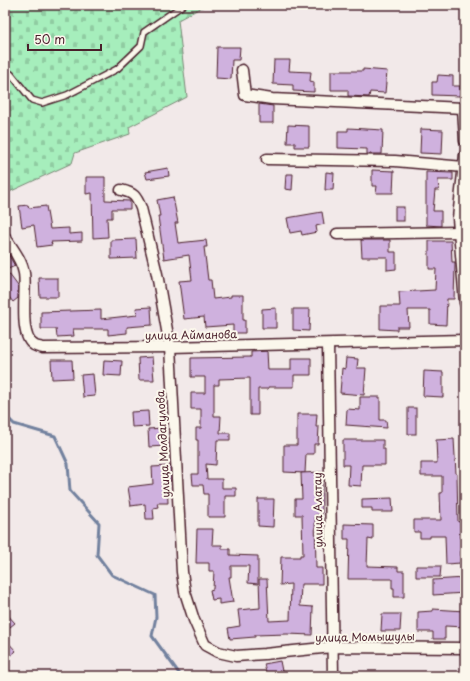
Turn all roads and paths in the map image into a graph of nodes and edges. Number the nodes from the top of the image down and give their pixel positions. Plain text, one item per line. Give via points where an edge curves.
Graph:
1 (184, 5) edge
2 (5, 70) edge
3 (242, 70) dead end
4 (465, 141) edge
5 (465, 155) edge
6 (267, 159) dead end
7 (464, 167) junction
8 (121, 190) dead end
9 (459, 232) junction
10 (337, 234) dead end
11 (5, 237) edge
12 (465, 303) edge
13 (465, 340) edge
14 (328, 344) junction
15 (170, 347) junction
16 (332, 647) junction
17 (465, 648) edge
18 (265, 654) joint
19 (333, 676) edge

1 - 2 lane via 144,32 141,46 117,69 67,95 42,103 32,100
3 - 4 street via 245,96 462,108
5 - 7 street
6 - 7 street via 395,161
7 - 9 street via 458,218
8 - 15 street, улица Молдагулова via 130,192 137,198 141,208 157,274
9 - 10 street
9 - 12 street
11 - 15 street, улица Айманова via 21,262 24,272 24,323 27,336 33,345 49,348
13 - 14 street, улица Айманова
14 - 15 street, улица Айманова
14 - 16 street, улица Алатау
15 - 18 street, улица Молдагулова via 185,592 205,645 218,652 236,656
16 - 17 street, улица Момышулы
16 - 18 street, улица Момышулы
16 - 19 street, улица Алатау

